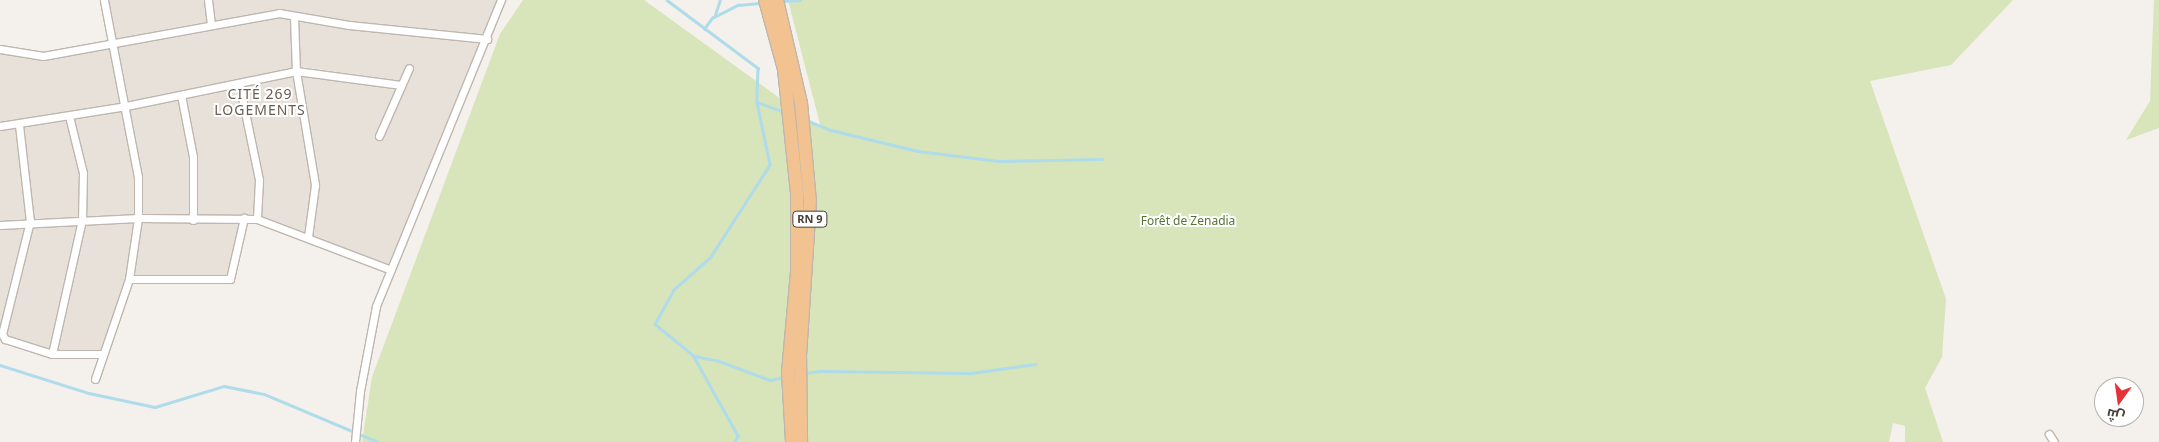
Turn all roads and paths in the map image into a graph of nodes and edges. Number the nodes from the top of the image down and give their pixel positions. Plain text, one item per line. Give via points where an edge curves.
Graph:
1 (104, 0) edge
2 (208, 0) edge
3 (501, 0) edge
4 (765, 0) edge
5 (776, 0) edge
6 (294, 17) junction
7 (211, 25) junction
8 (486, 39) junction
9 (114, 44) junction
10 (0, 49) edge
11 (409, 68) dead end
12 (296, 71) junction
13 (239, 84) junction
14 (401, 85) junction
15 (181, 95) junction
16 (126, 106) junction
17 (69, 116) junction
18 (19, 125) junction
19 (0, 126) edge
20 (379, 136) dead end
21 (138, 218) junction
22 (244, 218) junction
23 (257, 219) junction
24 (82, 220) junction
25 (193, 220) junction
26 (30, 221) junction
27 (0, 225) edge
28 (308, 237) junction
29 (391, 270) junction
30 (129, 279) junction
31 (52, 354) junction
32 (103, 354) junction
33 (94, 379) dead end
34 (2049, 434) dead end
35 (355, 442) edge
36 (792, 442) edge
37 (801, 442) edge
38 (2054, 442) edge

1 - 9 street
2 - 7 street
3 - 8 street
4 - 36 highway, RN 9 via 784,69 796,193 797,272 788,372
5 - 37 highway, RN 9 via 801,103 810,201 800,354
6 - 7 street via 279,12
6 - 8 street
6 - 12 street
7 - 9 street
8 - 29 street
9 - 10 street via 43,56
9 - 16 street
11 - 14 street
12 - 13 street
12 - 14 street
12 - 28 street via 315,186
13 - 15 street
13 - 23 street via 259,180
14 - 20 street
15 - 16 street
15 - 25 street via 193,157
16 - 17 street
16 - 21 street via 138,177
17 - 18 street
17 - 24 street via 83,173
18 - 19 street
18 - 26 street
21 - 24 street
21 - 25 street
21 - 30 street
22 - 23 street
22 - 25 street
22 - 30 street via 230,280
23 - 28 street
24 - 26 street
24 - 31 street
26 - 27 street
26 - 31 street via 2,334 5,339
28 - 29 street
29 - 35 street via 376,306 360,391
30 - 32 street
31 - 32 street
32 - 33 street
34 - 38 street

